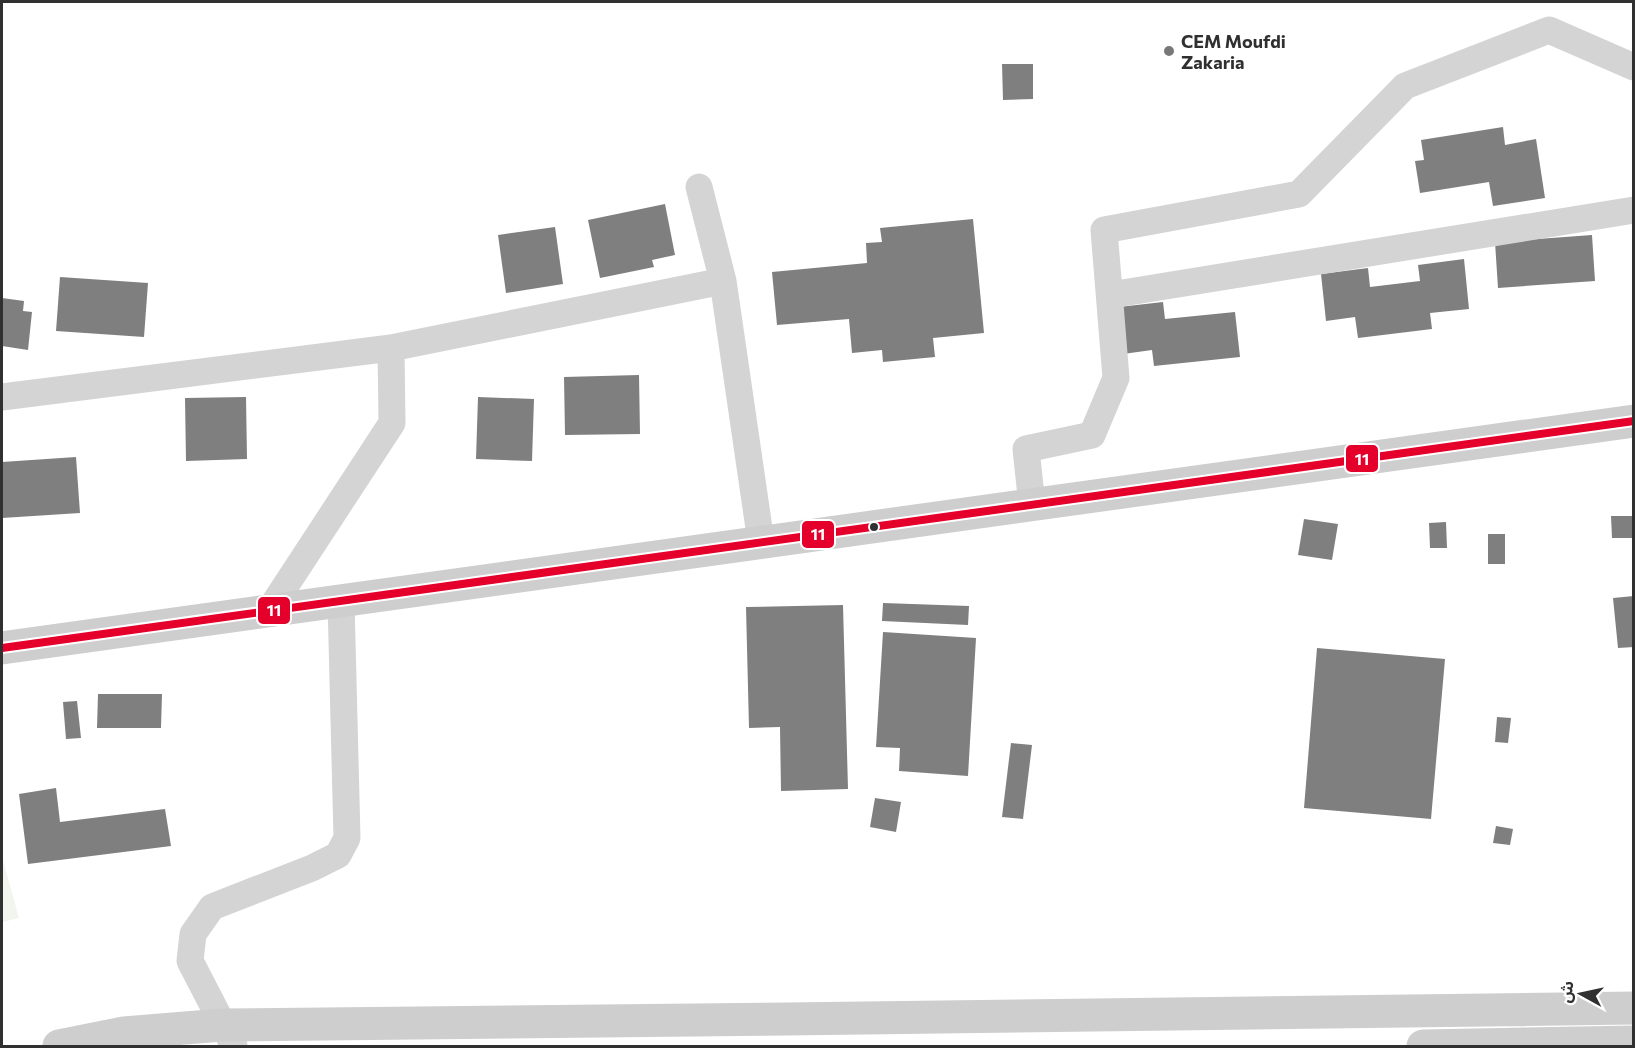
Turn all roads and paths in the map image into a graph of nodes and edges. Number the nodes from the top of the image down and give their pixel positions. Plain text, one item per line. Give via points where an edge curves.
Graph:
1 (1634, 67) edge
2 (699, 187) dead end
3 (1634, 210) edge
4 (723, 281) junction
5 (1110, 295) junction
6 (392, 348) junction
7 (2, 397) edge
8 (1634, 421) edge
9 (1032, 505) junction
10 (761, 542) junction
11 (341, 601) junction
12 (269, 610) junction
13 (2, 648) edge
14 (1634, 1008) edge
15 (228, 1036) edge
16 (1634, 1042) edge
17 (59, 1047) edge
18 (1423, 1047) edge

1 - 5 street via 1549,30 1405,86 1299,194 1104,230
2 - 4 street
3 - 5 street
4 - 6 street
4 - 10 street
5 - 9 street via 1116,378 1092,435 1026,449
6 - 7 street
6 - 12 street via 392,423
8 - 9 street
9 - 10 street
10 - 11 street
11 - 12 street
11 - 15 street via 347,838 338,855 212,907 193,934 190,961
12 - 13 street
14 - 15 street via 752,1020
15 - 17 street via 124,1033
16 - 18 street

